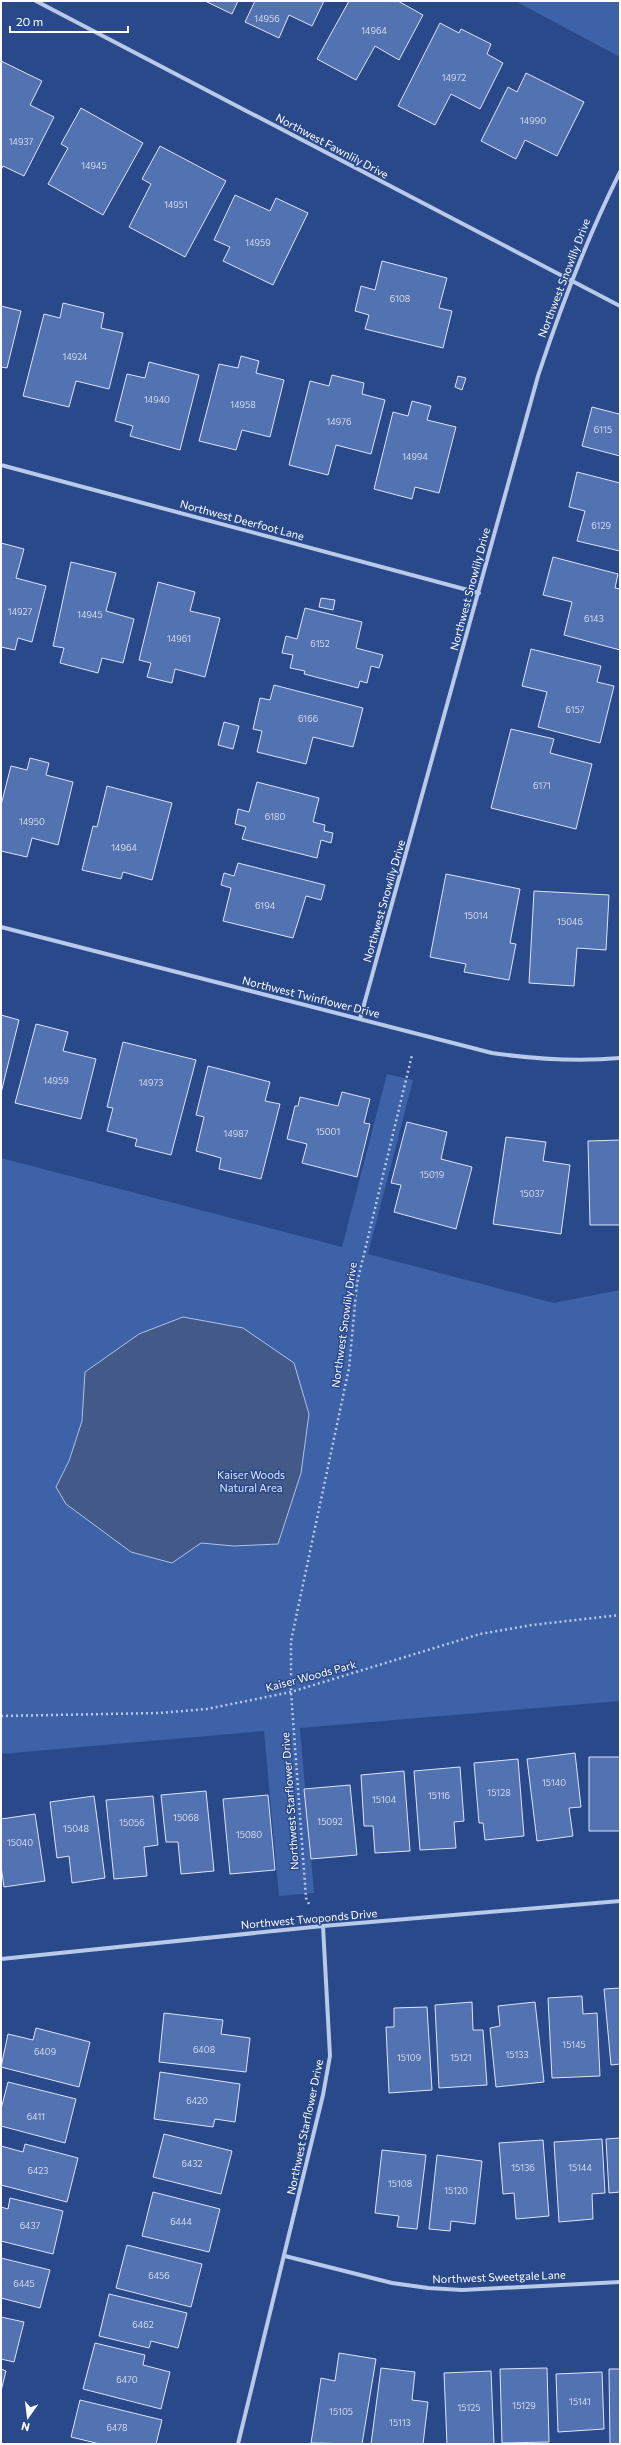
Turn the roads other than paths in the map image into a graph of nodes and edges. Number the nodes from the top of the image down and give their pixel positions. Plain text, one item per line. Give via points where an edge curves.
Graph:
1 (36, 1) edge
2 (620, 172) edge
3 (571, 282) junction
4 (620, 306) edge
5 (1, 466) edge
6 (479, 593) junction
7 (1, 927) edge
8 (360, 1019) junction
9 (620, 1058) edge
10 (620, 1901) edge
11 (323, 1926) junction
12 (1, 1959) edge
13 (285, 2256) junction
14 (620, 2282) edge
15 (238, 2444) edge

1 - 3 street, Northwest Fawnlily Drive
2 - 3 street, Northwest Snowlily Drive via 597,218
3 - 4 street, Northwest Fawnlily Drive
3 - 6 street, Northwest Snowlily Drive via 538,376
5 - 6 street, Northwest Deerfoot Lane
6 - 8 street, Northwest Snowlily Drive
7 - 8 street, Northwest Twinflower Drive
8 - 9 street, Northwest Twinflower Drive via 492,1053 531,1058
10 - 11 street, Northwest Twoponds Drive
11 - 12 street, Northwest Twoponds Drive
11 - 13 street, Northwest Starflower Drive via 330,2056
13 - 14 street, Northwest Sweetgale Lane via 392,2283 428,2288 462,2290
13 - 15 street, Northwest Starflower Drive

